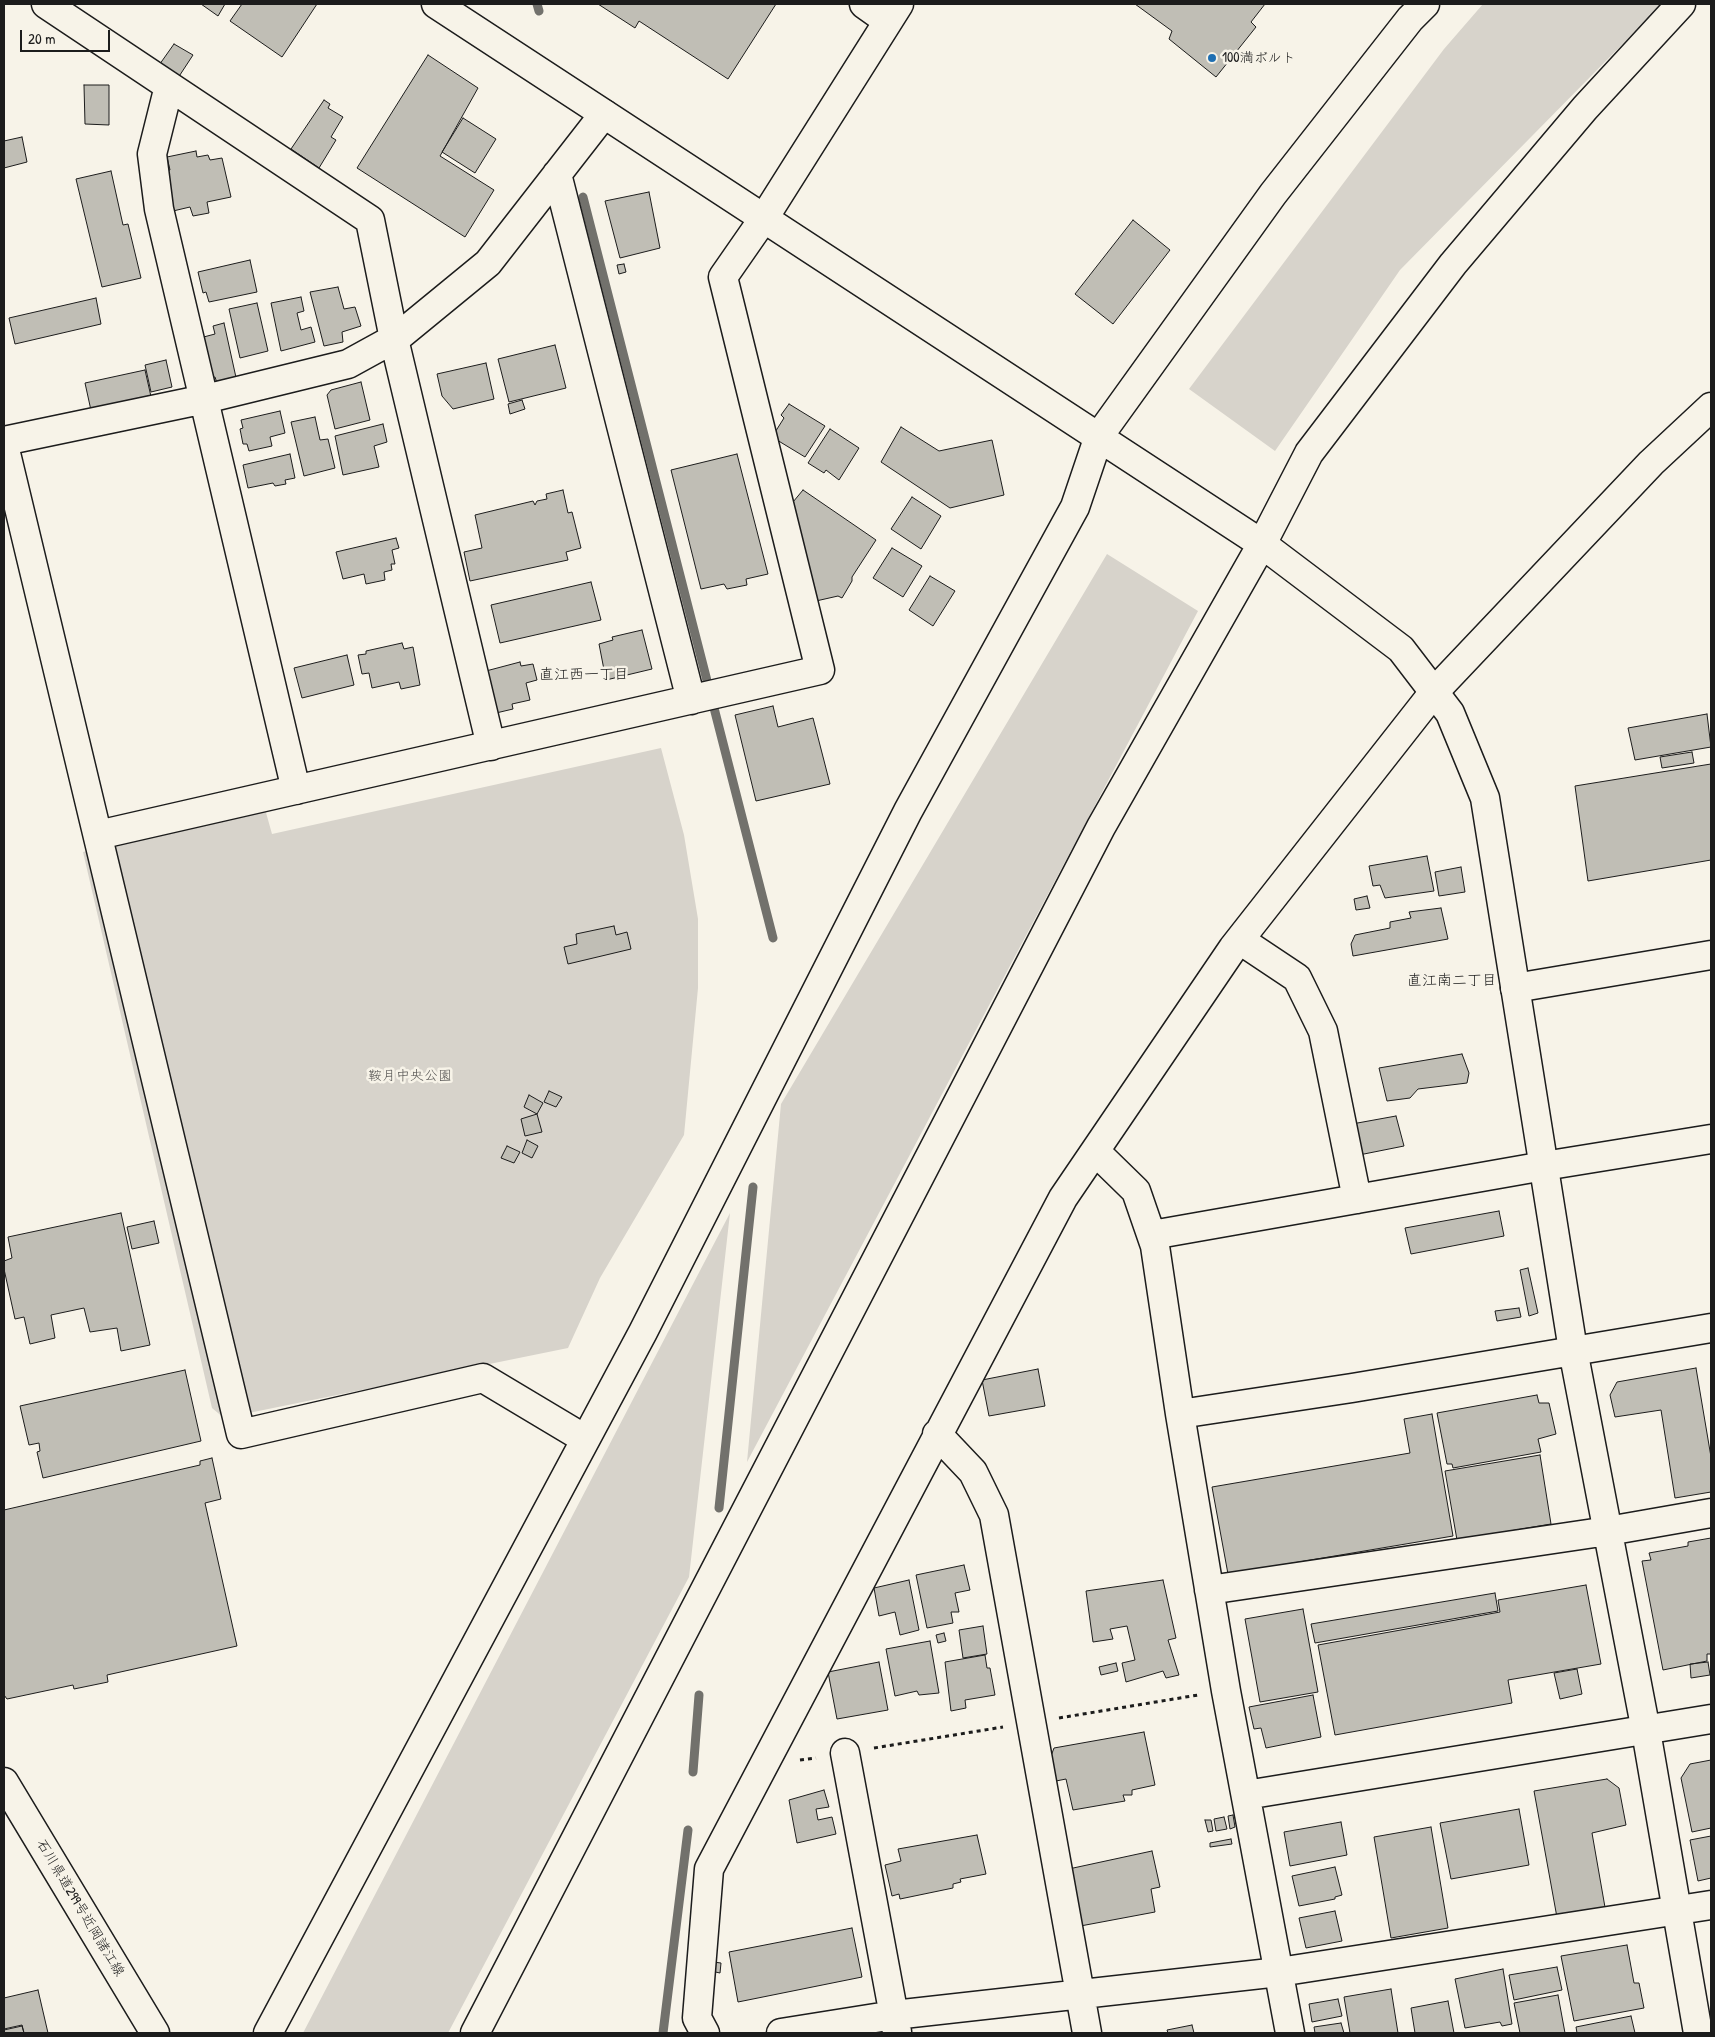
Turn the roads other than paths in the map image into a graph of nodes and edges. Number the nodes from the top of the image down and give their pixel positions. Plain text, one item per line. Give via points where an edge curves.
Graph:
1 (46, 4) edge
2 (436, 4) edge
3 (864, 4) edge
4 (1425, 4) edge
5 (1681, 4) edge
6 (894, 12) edge
7 (169, 86) junction
8 (604, 114) junction
9 (557, 174) junction
10 (764, 218) junction
11 (394, 339) junction
12 (205, 399) junction
13 (1711, 407) edge
14 (1099, 436) junction
15 (4, 443) edge
16 (1262, 544) junction
17 (1434, 692) junction
18 (691, 700) junction
19 (491, 746) junction
20 (296, 790) junction
21 (98, 835) junction
22 (1240, 940) junction
23 (1711, 955) edge
24 (1515, 988) junction
25 (1711, 1139) edge
26 (1095, 1151) junction
27 (1544, 1166) junction
28 (1357, 1198) junction
29 (1152, 1235) junction
30 (1711, 1328) edge
31 (1573, 1350) junction
32 (1180, 1414) junction
33 (937, 1434) junction
34 (585, 1440) junction
35 (1711, 1513) edge
36 (1608, 1531) junction
37 (1209, 1590) junction
38 (1711, 1719) edge
39 (1646, 1731) junction
40 (845, 1753) road end
41 (4, 1782) edge
42 (1246, 1795) junction
43 (1711, 1905) edge
44 (1677, 1911) junction
45 (1279, 1972) junction
46 (1079, 1992) junction
47 (895, 2024) edge
48 (155, 2033) edge
49 (268, 2033) edge
50 (475, 2033) edge
51 (705, 2033) edge
52 (781, 2033) edge
53 (1087, 2033) edge
54 (1290, 2033) edge
55 (1698, 2033) edge

1 - 7 street
2 - 8 street
3 - 6 street
4 - 14 street via 1273,194
5 - 16 street via 1585,108 1453,264 1309,453
6 - 10 street
7 - 11 street via 370,220
7 - 12 street via 152,154 160,208
8 - 9 street
8 - 10 street
9 - 11 street via 488,263
9 - 18 street
10 - 14 street
10 - 18 street via 723,276 820,670
11 - 12 street via 348,364
11 - 19 street
12 - 15 street
12 - 20 street
13 - 17 street via 1651,463
14 - 16 street
14 - 34 street via 1075,507 908,811
15 - 21 street
16 - 17 street via 1401,649
16 - 50 street via 1101,827
17 - 22 street
17 - 24 street via 1450,713 1484,798
18 - 19 street
19 - 20 street
20 - 21 street
21 - 34 street via 241,1434 483,1378
22 - 26 street
22 - 28 street via 1298,978 1323,1031
23 - 24 street
24 - 27 street
25 - 27 street
26 - 29 street via 1136,1191
26 - 33 street via 1063,1198
27 - 28 street
27 - 31 street
28 - 29 street
29 - 32 street
30 - 31 street
31 - 32 street
31 - 36 street
32 - 37 street
33 - 46 street via 973,1472 994,1515
33 - 51 street via 709,1869 697,2018
34 - 49 street
35 - 36 street
36 - 37 street
36 - 39 street
37 - 42 street
38 - 39 street
39 - 42 street
39 - 44 street
40 - 47 street
41 - 48 street, 石川県道299号近岡諸江線
42 - 45 street
43 - 44 street
44 - 45 street
44 - 55 street
45 - 46 street
45 - 54 street
46 - 47 street
46 - 53 street
47 - 52 street

